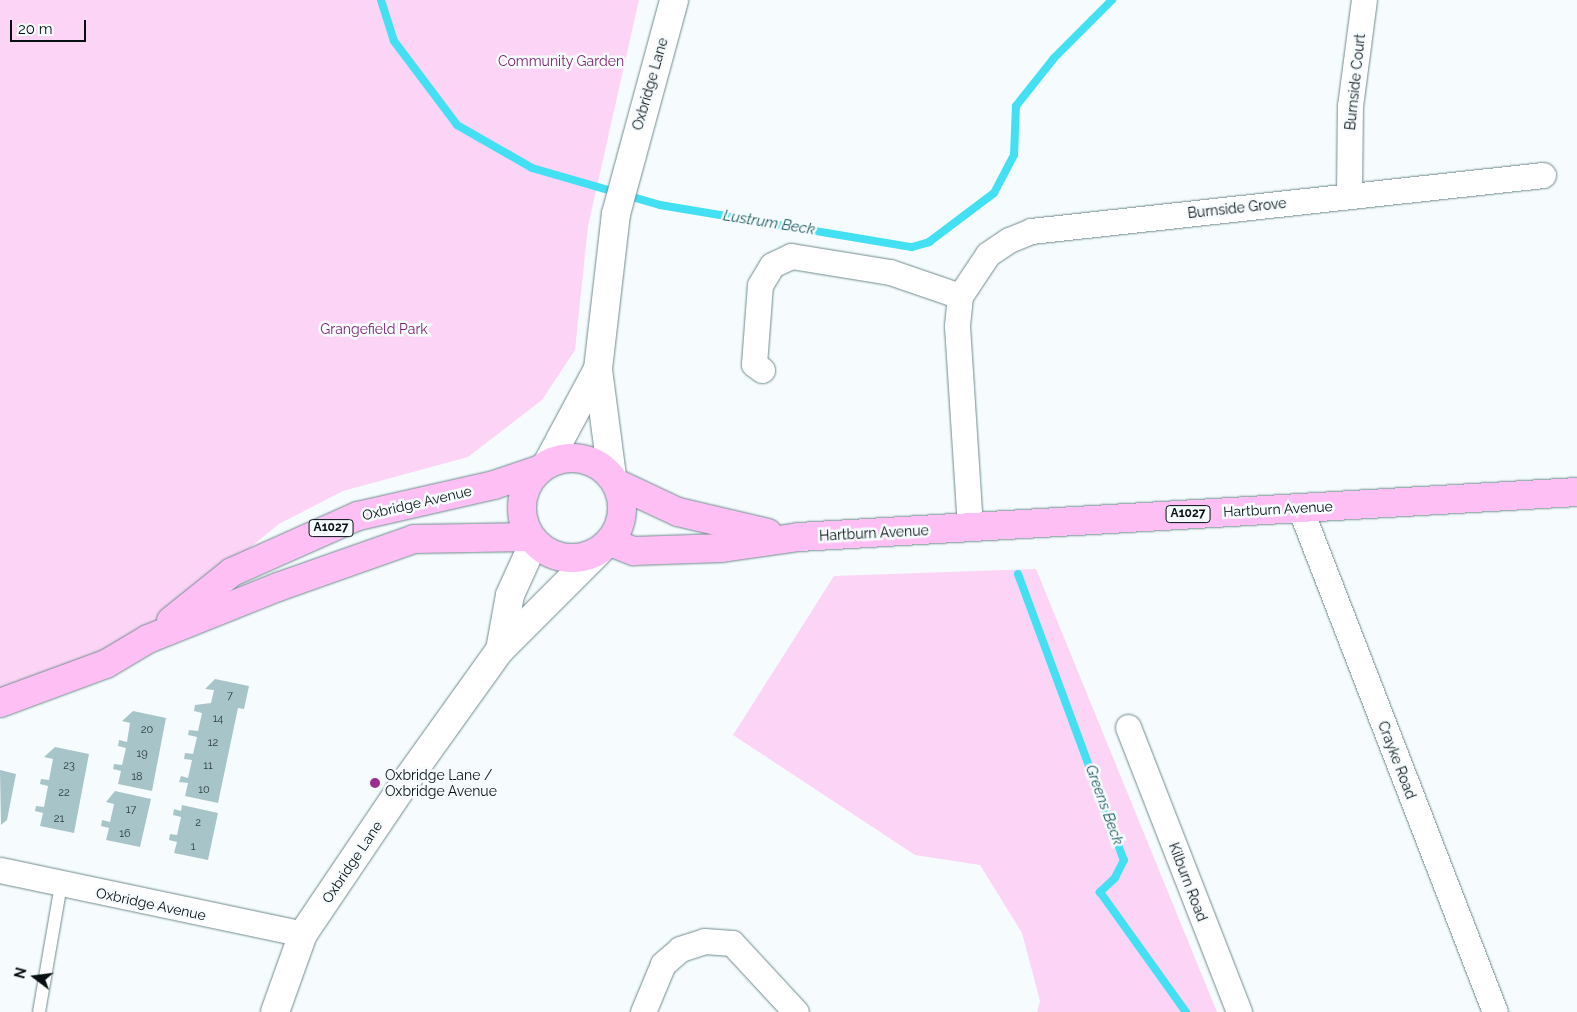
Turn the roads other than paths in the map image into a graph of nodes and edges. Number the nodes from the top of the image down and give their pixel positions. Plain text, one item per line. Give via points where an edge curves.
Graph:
1 (674, 0) edge
2 (1364, 0) edge
3 (1543, 175) dead end
4 (1349, 195) junction
5 (960, 296) junction
6 (598, 368) junction
7 (762, 370) dead end
8 (542, 467) junction
9 (614, 479) junction
10 (1577, 492) edge
11 (1300, 508) junction
12 (970, 527) junction
13 (799, 537) junction
14 (532, 539) junction
15 (604, 546) junction
16 (148, 639) junction
17 (500, 650) junction
18 (0, 703) edge
19 (1128, 727) dead end
20 (0, 870) edge
21 (61, 886) junction
22 (304, 934) junction
23 (39, 1012) edge
24 (275, 1012) edge
25 (644, 1012) edge
26 (796, 1012) edge
27 (1238, 1012) edge
28 (1495, 1012) edge

1 - 6 street, Oxbridge Lane via 626,167 616,214
2 - 4 street, Burnside Court via 1350,106
3 - 4 street, Burnside Grove
4 - 5 street, Burnside Grove via 1030,231 988,254
5 - 7 street via 890,272 791,256 772,265 760,285 754,364
5 - 12 street, Burnside Grove via 957,325
6 - 8 street
6 - 9 street
8 - 9 main road, A1027 via 569,457 584,460
8 - 14 main road via 524,490 522,506
8 - 16 main road, Oxbridge Avenue / A1027 via 494,485 358,516 232,572
9 - 13 main road, Hartburn Avenue / A1027 via 678,512 732,527
9 - 15 main road via 623,513
10 - 11 main road, Hartburn Avenue / A1027
11 - 12 main road, Hartburn Avenue / A1027
11 - 28 street, Crayke Road
12 - 13 main road, Hartburn Avenue / A1027
13 - 15 main road, Hartburn Avenue / A1027 via 722,548 634,551
14 - 15 main road via 561,558 580,558
14 - 16 main road, Oxbridge Avenue / A1027 via 414,539
14 - 17 street, Oxbridge Lane via 510,595
15 - 17 street, Oxbridge Lane
16 - 18 main road, Oxbridge Avenue / A1027 via 106,664
17 - 22 street, Oxbridge Lane
19 - 27 street, Kilburn Road via 1128,755
20 - 21 street, Oxbridge Avenue
21 - 22 street, Oxbridge Avenue
21 - 23 lane
22 - 24 street, Oxbridge Lane
25 - 26 street via 663,964 680,949 704,941 732,943

